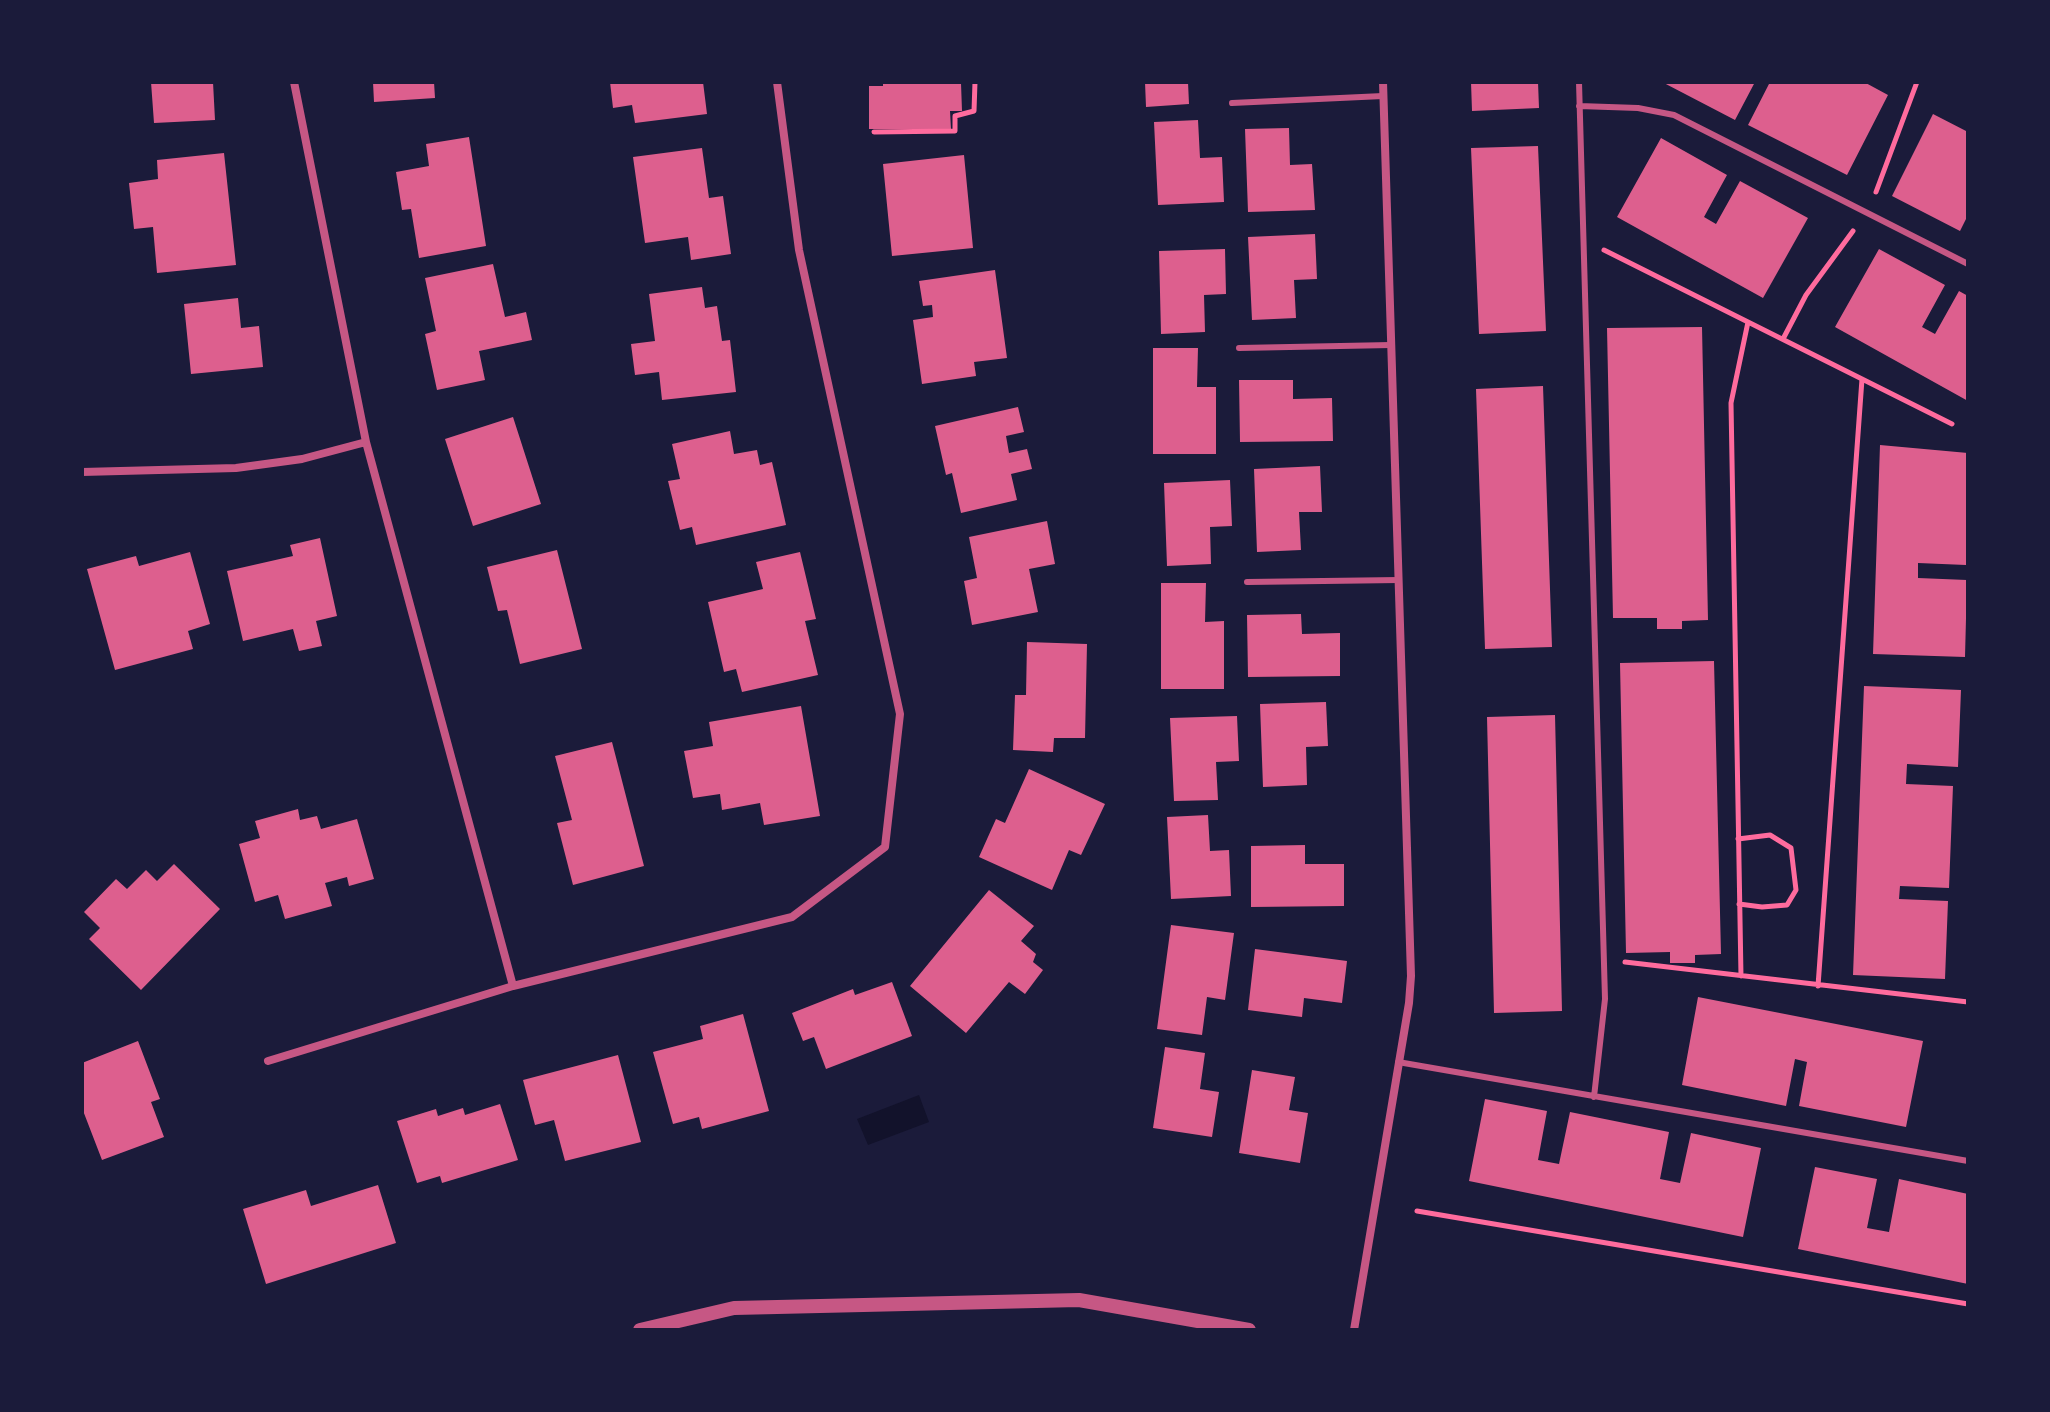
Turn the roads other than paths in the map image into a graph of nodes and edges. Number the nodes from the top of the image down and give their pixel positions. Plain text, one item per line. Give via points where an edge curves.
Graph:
1 (294, 82) edge
2 (777, 82) edge
3 (1383, 82) edge
4 (1579, 82) edge
5 (1383, 96) junction
6 (1232, 103) dead end
7 (1579, 106) junction
8 (1968, 264) edge
9 (1391, 345) junction
10 (1239, 348) dead end
11 (366, 442) junction
12 (82, 472) edge
13 (1399, 580) junction
14 (1247, 582) dead end
15 (513, 986) junction
16 (268, 1061) dead end
17 (1398, 1062) junction
18 (1594, 1097) junction
19 (1968, 1161) edge
20 (640, 1330) edge
21 (1249, 1330) edge
22 (1354, 1330) edge

1 - 11 street
2 - 15 street via 799,250 900,714 885,847 792,917
3 - 5 street
4 - 7 lane
5 - 6 lane
5 - 9 street
7 - 8 lane via 1674,115
7 - 18 lane via 1604,960
9 - 10 lane
9 - 13 street
11 - 12 street via 302,459 236,468
11 - 15 street
13 - 14 lane
13 - 17 street via 1411,963
15 - 16 street
17 - 18 lane
17 - 22 street
18 - 19 lane
20 - 21 street via 734,1308 1079,1300

